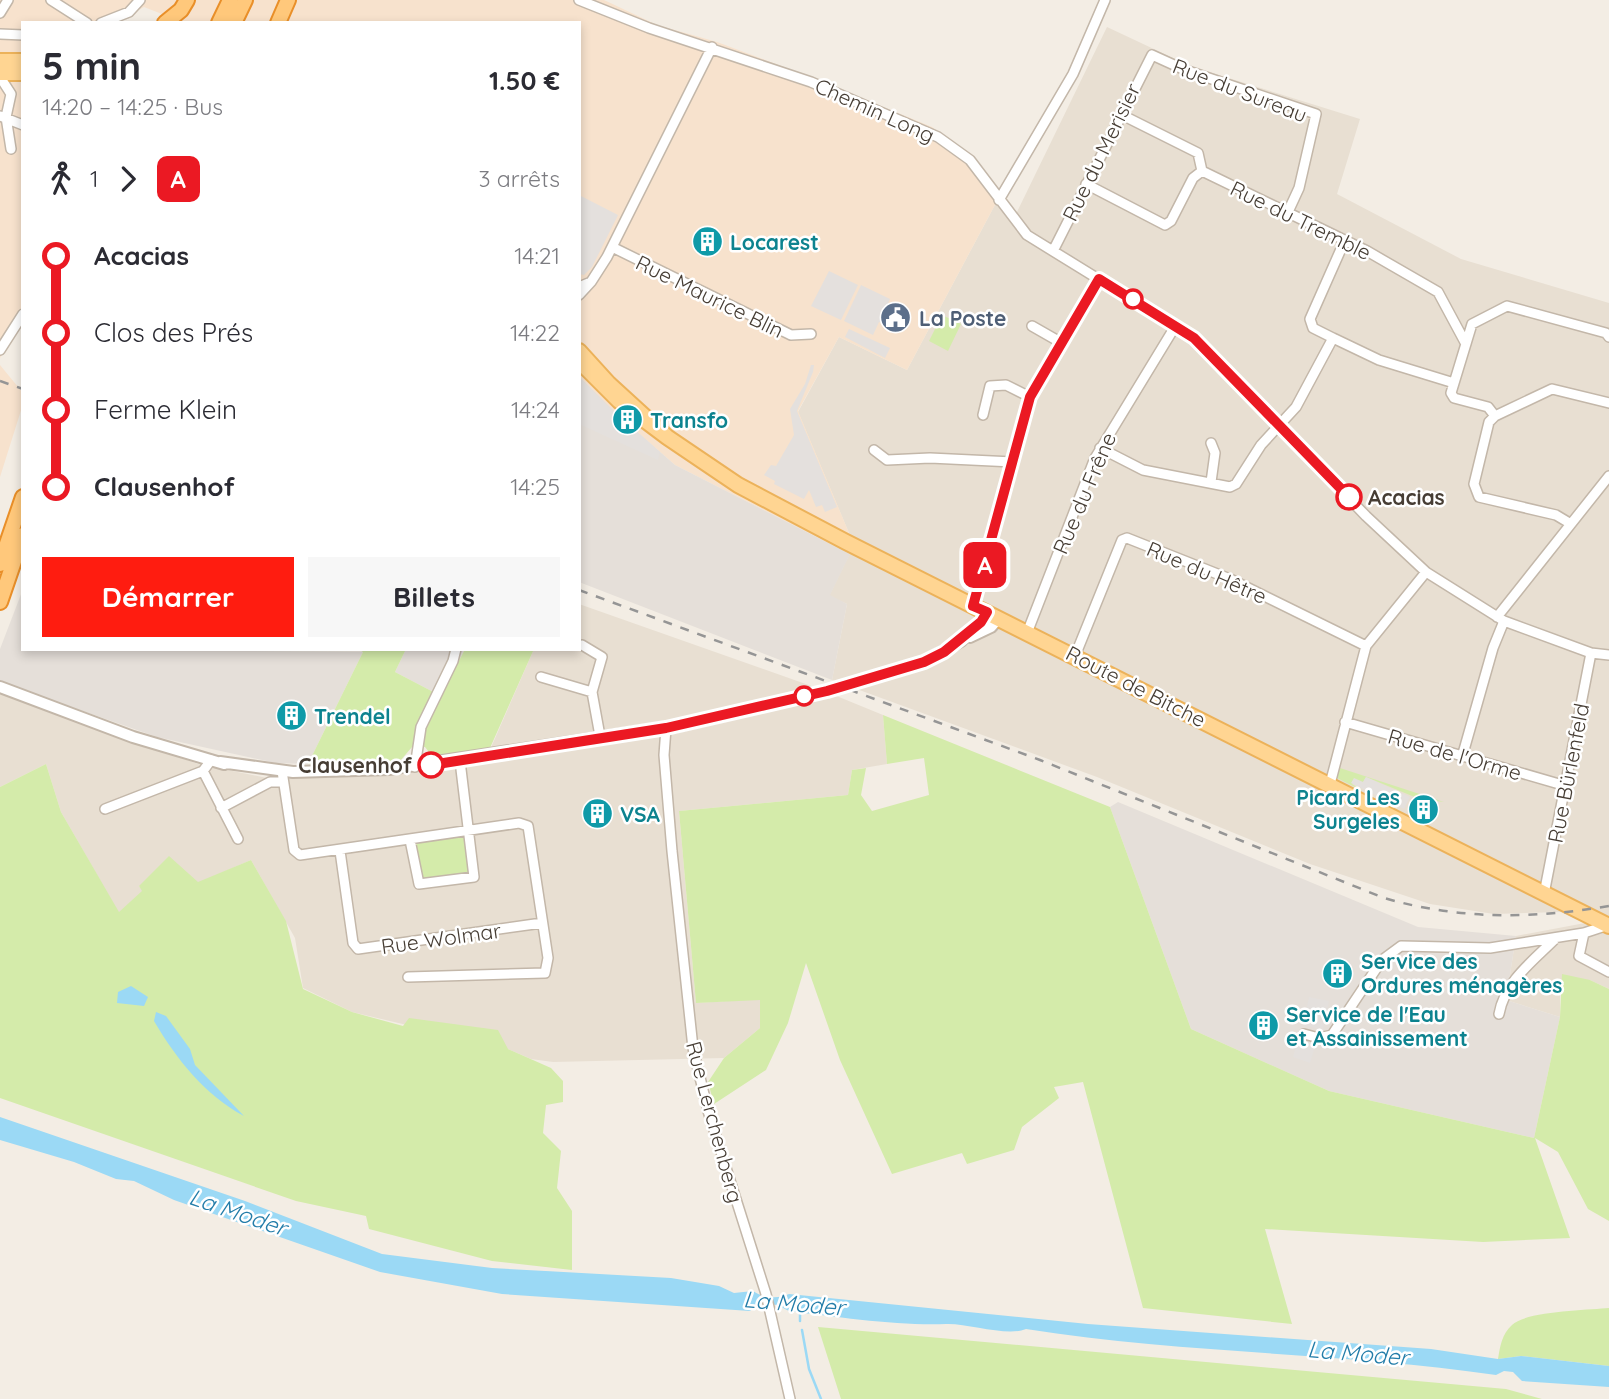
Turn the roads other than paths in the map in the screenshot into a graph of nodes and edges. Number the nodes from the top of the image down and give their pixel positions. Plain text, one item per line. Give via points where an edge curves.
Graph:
1 (8, 0) edge
2 (51, 0) edge
3 (140, 0) edge
4 (187, 0) edge
5 (230, 0) edge
6 (245, 0) edge
7 (288, 0) edge
8 (579, 0) edge
9 (1105, 0) edge
10 (0, 13) edge
11 (82, 21) edge
12 (106, 21) edge
13 (168, 21) edge
14 (220, 21) edge
15 (235, 21) edge
16 (279, 21) edge
17 (0, 34) edge
18 (21, 35) edge
19 (712, 47) junction
20 (1152, 55) joint
21 (0, 61) edge
22 (21, 61) edge
23 (21, 73) edge
24 (0, 75) edge
25 (1122, 115) junction
26 (3, 116) edge
27 (21, 124) edge
28 (6, 146) edge
29 (1202, 171) junction
30 (1086, 184) junction
31 (999, 200) junction
32 (1287, 214) junction
33 (1345, 240) junction
34 (612, 247) junction
35 (1053, 251) junction
36 (1099, 279) junction
37 (591, 282) junction
38 (581, 285) edge
39 (581, 293) edge
40 (21, 316) edge
41 (1176, 325) junction
42 (1032, 326) dead end
43 (811, 334) dead end
44 (1609, 337) edge
45 (1333, 338) junction
46 (1060, 342) junction
47 (1466, 344) junction
48 (0, 350) edge
49 (581, 353) edge
50 (581, 363) edge
51 (1454, 383) junction
52 (1030, 397) junction
53 (1609, 402) edge
54 (984, 415) dead end
55 (1495, 416) junction
56 (1280, 425) junction
57 (667, 437) junction
58 (1211, 443) dead end
59 (1100, 448) junction
60 (874, 450) dead end
61 (1013, 462) junction
62 (1211, 482) junction
63 (1607, 483) edge
64 (21, 503) edge
65 (1571, 524) junction
66 (21, 541) edge
67 (0, 564) edge
68 (1426, 572) junction
69 (0, 602) edge
70 (986, 612) junction
71 (1501, 619) junction
72 (1027, 633) junction
73 (582, 645) dead end
74 (1366, 646) junction
75 (456, 651) edge
76 (1591, 653) junction
77 (1609, 655) edge
78 (1075, 656) junction
79 (541, 677) dead end
80 (0, 687) edge
81 (592, 692) junction
82 (1345, 722) junction
83 (661, 729) junction
84 (600, 736) junction
85 (1462, 757) junction
86 (216, 761) junction
87 (460, 761) junction
88 (415, 767) junction
89 (203, 771) junction
90 (283, 777) junction
91 (1330, 784) junction
92 (1566, 786) junction
93 (221, 808) junction
94 (105, 809) dead end
95 (470, 830) junction
96 (238, 839) dead end
97 (410, 840) junction
98 (340, 851) junction
99 (1544, 894) junction
100 (542, 923) junction
101 (1608, 925) edge
102 (1584, 933) junction
103 (1556, 938) junction
104 (1609, 972) edge
105 (408, 976) dead end
106 (1499, 1014) dead end
107 (1304, 1034) dead end
108 (790, 1399) edge

1 - 10 street
2 - 11 street
3 - 12 street via 129,12
4 - 13 highway
5 - 14 highway
6 - 15 highway
7 - 16 highway
8 - 19 street, Chemin Long via 619,18
9 - 31 street via 1073,74
17 - 18 street
19 - 31 street, Chemin Long via 811,82 929,132 970,160
19 - 34 street
20 - 25 street, Rue du Merisier
20 - 32 street, Rue du Sureau via 1316,114 1299,188
21 - 22 main road
23 - 24 main road
24 - 26 street via 11,94
25 - 29 street, Rue du Tremble via 1198,153
25 - 30 street, Rue du Merisier
26 - 27 street
26 - 28 street
29 - 30 street via 1165,225
29 - 32 street, Rue du Tremble
30 - 35 street, Rue du Merisier
31 - 35 street, Chemin Long via 1020,228
32 - 33 street, Rue du Tremble
33 - 45 street via 1310,319 1313,328
33 - 47 street, Rue du Tremble via 1438,292
34 - 37 street
34 - 43 street, Rue Maurice Blin via 791,335
35 - 36 street, Chemin Long
36 - 41 street, Chemin Long
36 - 46 street
37 - 38 street
37 - 39 street
40 - 48 street
41 - 56 street, Chemin Long
41 - 59 street, Rue du Frêne
42 - 46 street
44 - 47 street via 1507,306 1472,324
45 - 51 street via 1379,359
45 - 56 street via 1296,407
46 - 52 street
47 - 51 street
49 - 57 main road, Route de Bitche
50 - 57 main road, Route de Bitche
51 - 55 street via 1454,398 1488,407
52 - 54 street via 1006,385 990,386
52 - 61 street
53 - 55 street via 1552,389
55 - 65 street via 1489,422 1474,484 1479,497 1556,515
56 - 62 street via 1261,444 1236,484
56 - 68 street, Chemin Long
57 - 70 main road, Route de Bitche via 738,485
58 - 62 street
59 - 62 street via 1143,470
59 - 72 street, Rue du Frêne
60 - 61 street via 887,460
61 - 70 street
63 - 65 street
64 - 67 highway
65 - 71 street
66 - 69 highway
68 - 71 street, Chemin Long
68 - 74 street
70 - 72 main road, Route de Bitche
70 - 83 street via 986,630 924,662 827,691
71 - 76 street, Chemin Long
71 - 85 street
72 - 78 main road, Route de Bitche
73 - 81 street via 602,657
74 - 78 street, Rue du Hêtre via 1230,579 1127,538 1122,540
74 - 82 street
75 - 88 street via 421,727
76 - 77 street, Chemin Long
76 - 92 street, Rue Bürlenfeld
78 - 91 main road, Route de Bitche
79 - 81 street
80 - 86 street via 133,737
81 - 84 street
82 - 85 street, Rue de l'Orme
82 - 91 street
83 - 84 street
83 - 108 street, Rue Lerchenberg via 693,1048 708,1111 766,1294
84 - 87 street
85 - 92 street, Rue de l'Orme
86 - 89 street
86 - 90 street via 268,769
87 - 88 street
87 - 95 street
88 - 90 street
89 - 93 street
89 - 94 street
90 - 93 street
90 - 98 street via 295,852
91 - 99 main road, Route de Bitche
92 - 99 street, Rue Bürlenfeld
93 - 96 street
95 - 97 street
95 - 97 street via 476,874 468,879 419,884
95 - 100 street via 528,826
97 - 98 street
98 - 100 street, Rue Wolmar via 352,943 358,949
99 - 101 main road, Route de Bitche
100 - 105 street via 548,958 545,973
101 - 102 street
102 - 103 street
102 - 104 street via 1579,956
103 - 106 street via 1512,982 1502,996
103 - 107 street via 1490,948 1401,946 1382,960 1332,1035

